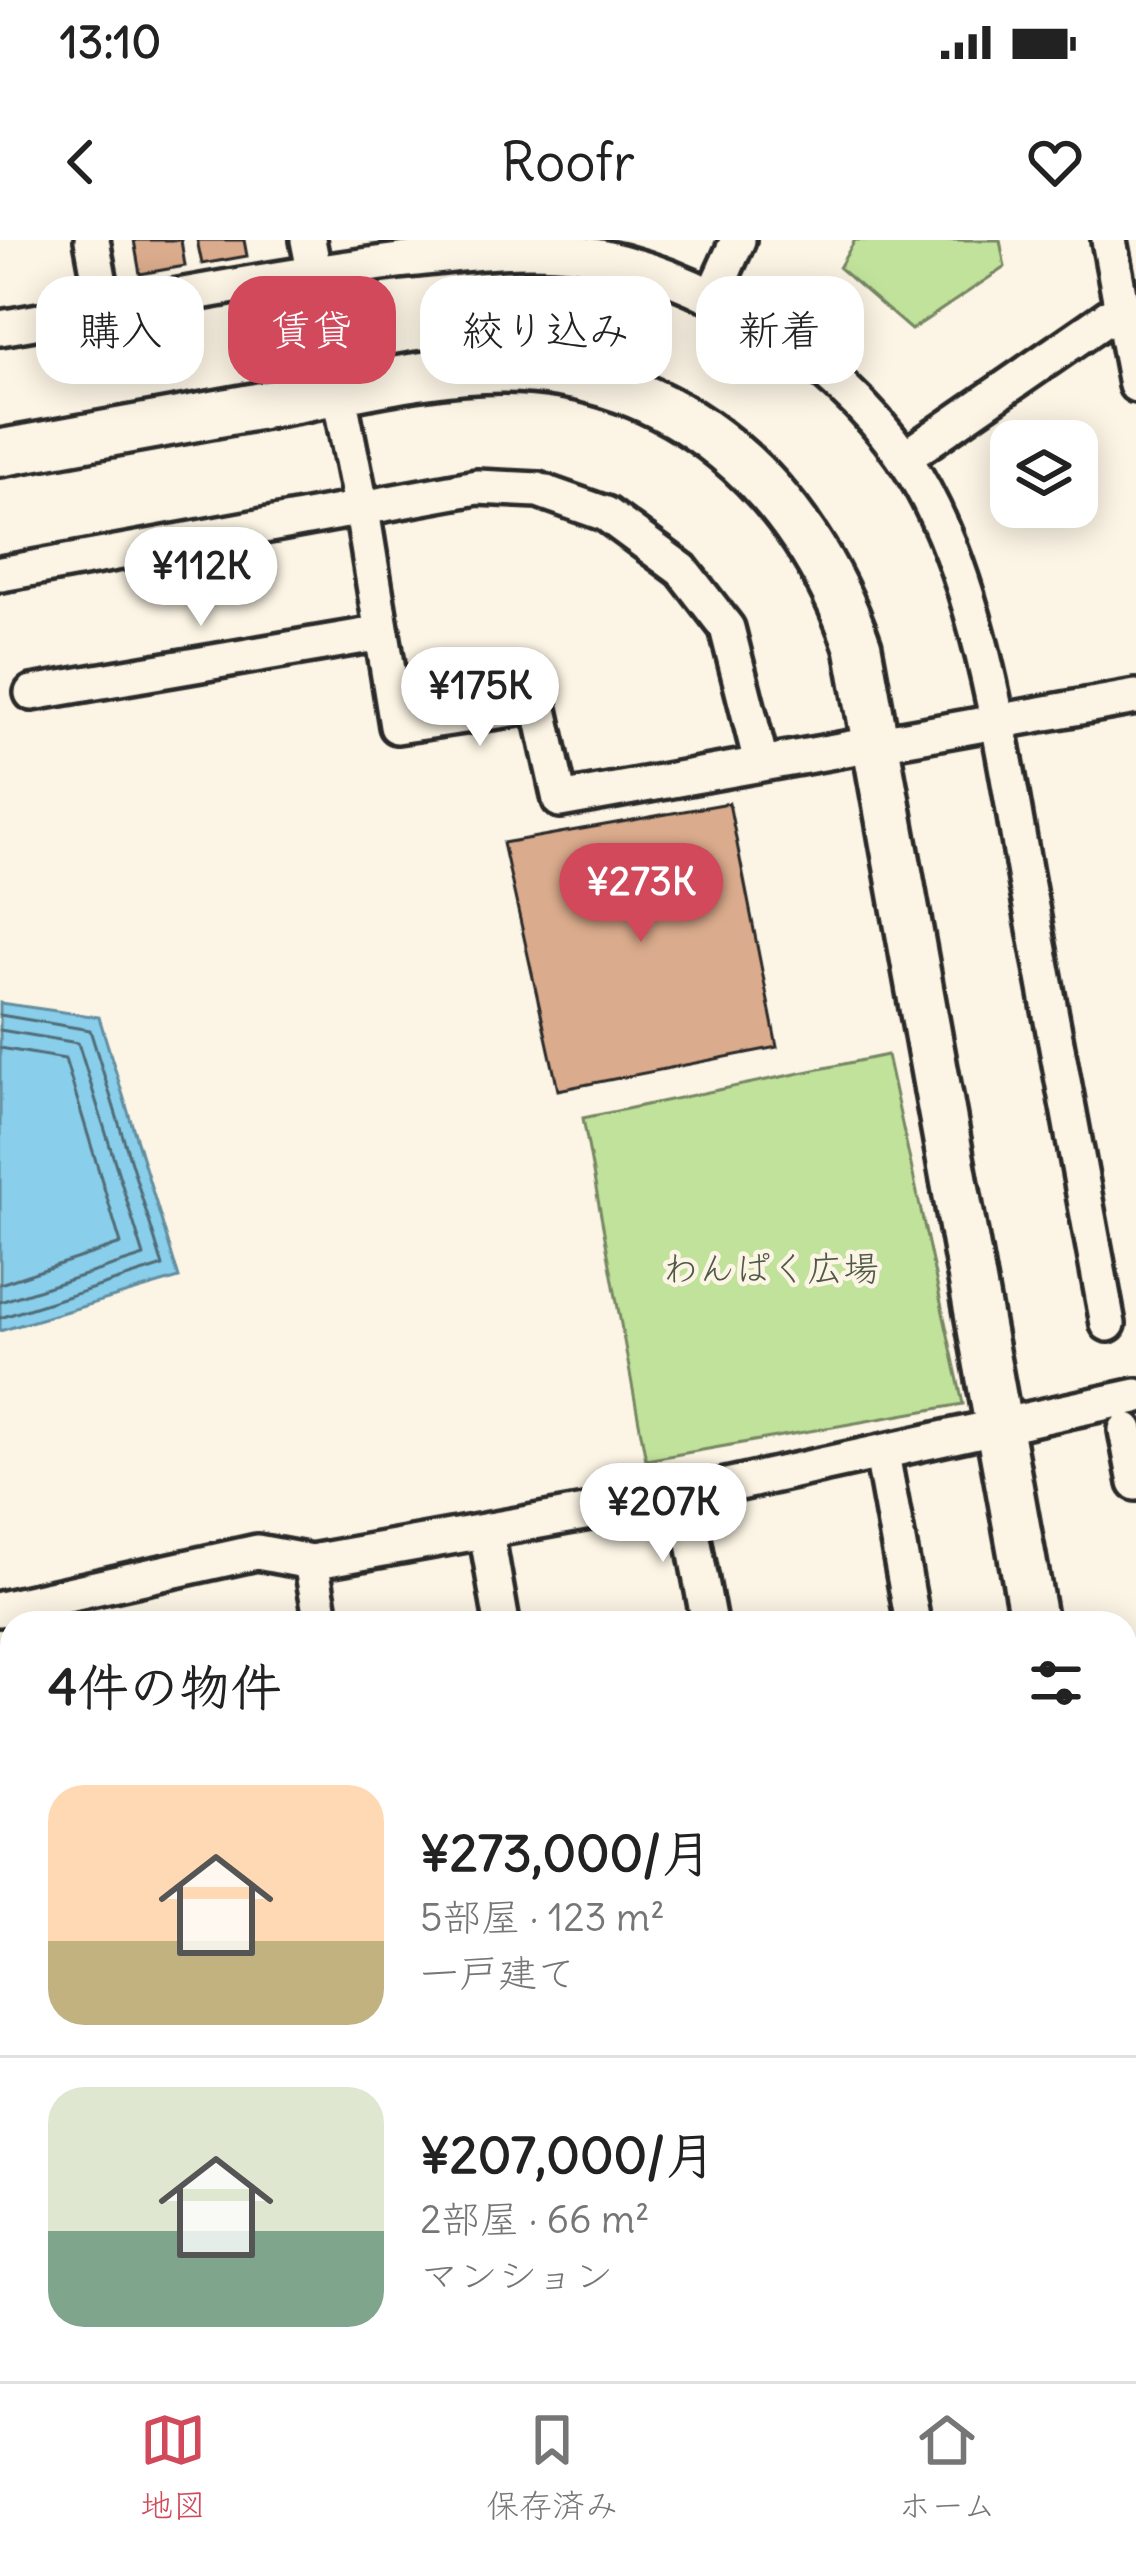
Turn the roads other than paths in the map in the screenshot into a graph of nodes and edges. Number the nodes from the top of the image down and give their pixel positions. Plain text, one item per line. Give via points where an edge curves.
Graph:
1 (92, 240) edge
2 (738, 240) edge
3 (1109, 240) edge
4 (311, 256) edge
5 (99, 276) edge
6 (722, 276) edge
7 (204, 284) edge
8 (696, 288) edge
9 (1120, 308) junction
10 (36, 322) edge
11 (0, 328) edge
12 (835, 384) edge
13 (1136, 385) edge
14 (337, 392) junction
15 (0, 453) edge
16 (904, 458) junction
17 (362, 510) junction
18 (1, 574) edge
19 (382, 633) junction
20 (32, 693) dead end
21 (1136, 697) edge
22 (997, 720) junction
23 (874, 742) junction
24 (761, 762) junction
25 (1108, 1324) dead end
26 (1136, 1396) edge
27 (998, 1429) junction
28 (1126, 1430) dead end
29 (881, 1454) junction
30 (1136, 1483) edge
31 (685, 1495) junction
32 (486, 1531) junction
33 (311, 1562) junction
34 (0, 1609) edge
35 (320, 1611) edge
36 (500, 1611) edge
37 (707, 1611) edge
38 (911, 1611) edge
39 (1032, 1611) edge
40 (0, 1845) edge
41 (0, 1912) edge

1 - 5 street
2 - 6 street
3 - 9 street
4 - 7 street
4 - 8 street via 577,252
4 - 14 street
9 - 13 street
9 - 16 street
10 - 11 street
12 - 16 street
14 - 15 street
14 - 17 street
14 - 23 street via 455,372 535,370 588,378 692,425 784,503 826,564 858,647
16 - 22 street via 952,555
17 - 18 street
17 - 19 street
17 - 24 street via 477,487 538,490 606,514 682,571 727,628
19 - 20 street
19 - 24 street via 398,726 539,705 560,800
21 - 22 street
22 - 23 street
22 - 25 street
23 - 24 street
23 - 27 street
26 - 27 street
27 - 29 street
27 - 39 street
28 - 30 street
29 - 31 street
29 - 38 street
31 - 32 street
31 - 37 street
32 - 33 street
32 - 36 street
33 - 34 street via 257,1552
33 - 35 street
40 - 41 street

